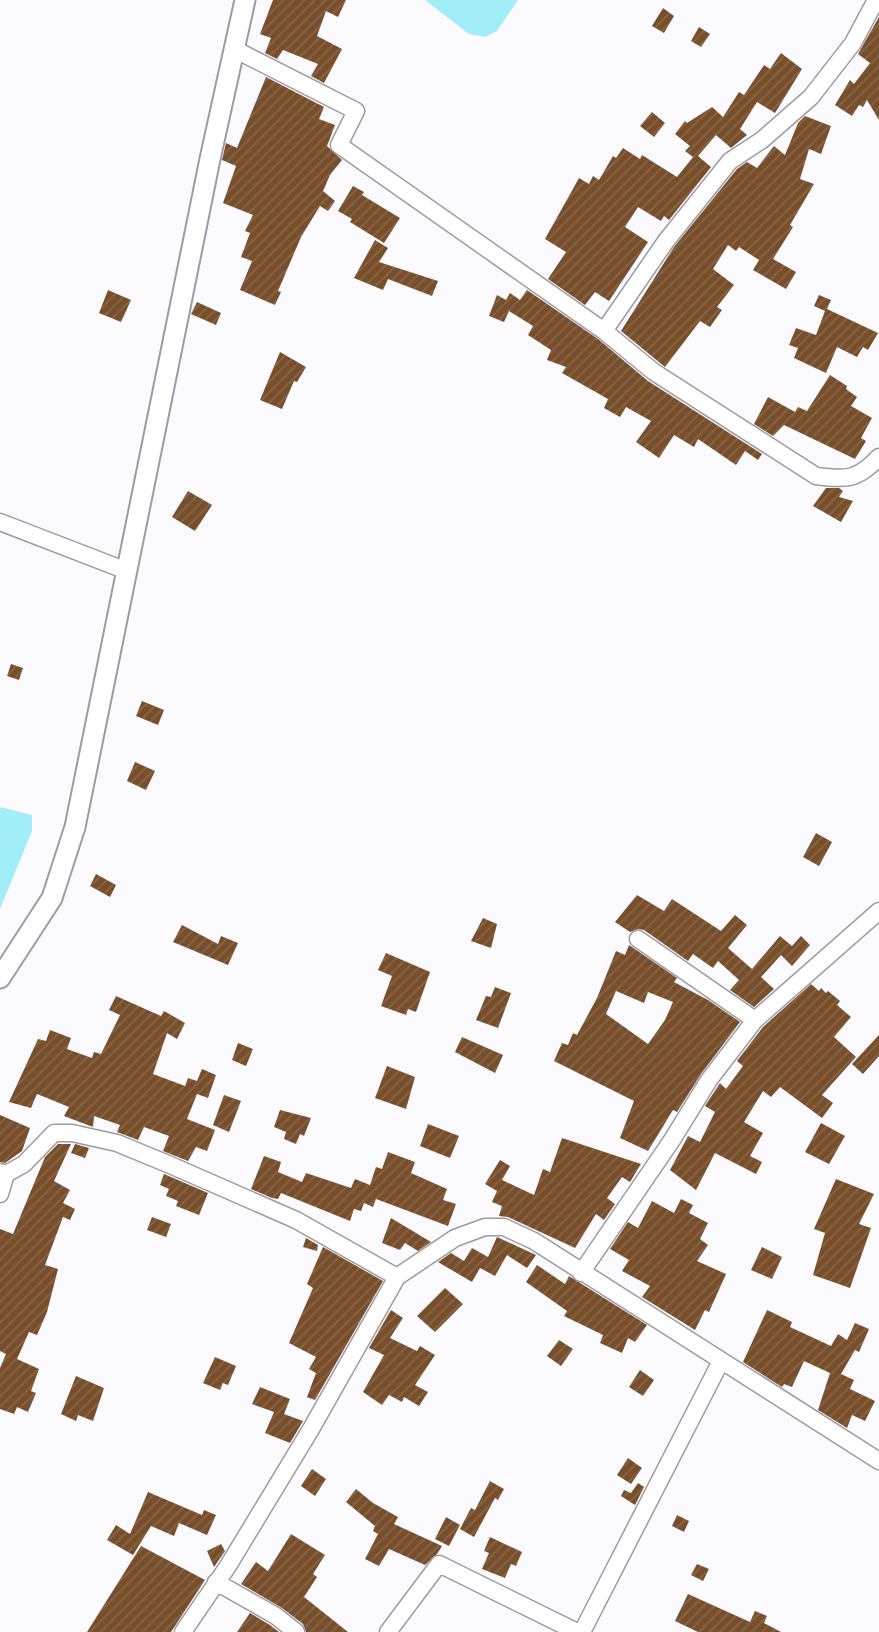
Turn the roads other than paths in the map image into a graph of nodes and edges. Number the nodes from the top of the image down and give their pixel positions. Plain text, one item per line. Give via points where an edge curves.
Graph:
1 (245, 0) edge
2 (876, 0) edge
3 (234, 49) junction
4 (604, 331) junction
5 (879, 457) edge
6 (0, 522) edge
7 (127, 570) junction
8 (879, 911) edge
9 (638, 939) dead end
10 (0, 978) edge
11 (755, 1020) junction
12 (3, 1173) edge
13 (0, 1195) edge
14 (580, 1273) junction
15 (397, 1277) junction
16 (722, 1361) junction
17 (879, 1461) edge
18 (216, 1582) junction
19 (183, 1632) edge
20 (296, 1632) edge
21 (388, 1632) edge
22 (580, 1632) edge

1 - 3 street
2 - 4 street via 853,43 811,97 730,161
3 - 4 street via 356,111 339,145
3 - 7 street
4 - 5 street via 654,372 816,476 846,480
6 - 7 street
7 - 10 street via 75,827 52,898
8 - 11 street
9 - 11 street
11 - 14 street via 709,1080
12 - 13 street
12 - 15 street via 24,1164 54,1133 117,1143 296,1220
14 - 15 street via 534,1241 504,1227 485,1227 456,1238
14 - 16 street
15 - 18 street via 312,1429
16 - 17 street
16 - 22 street
18 - 19 street
18 - 20 street
21 - 22 street via 439,1564

